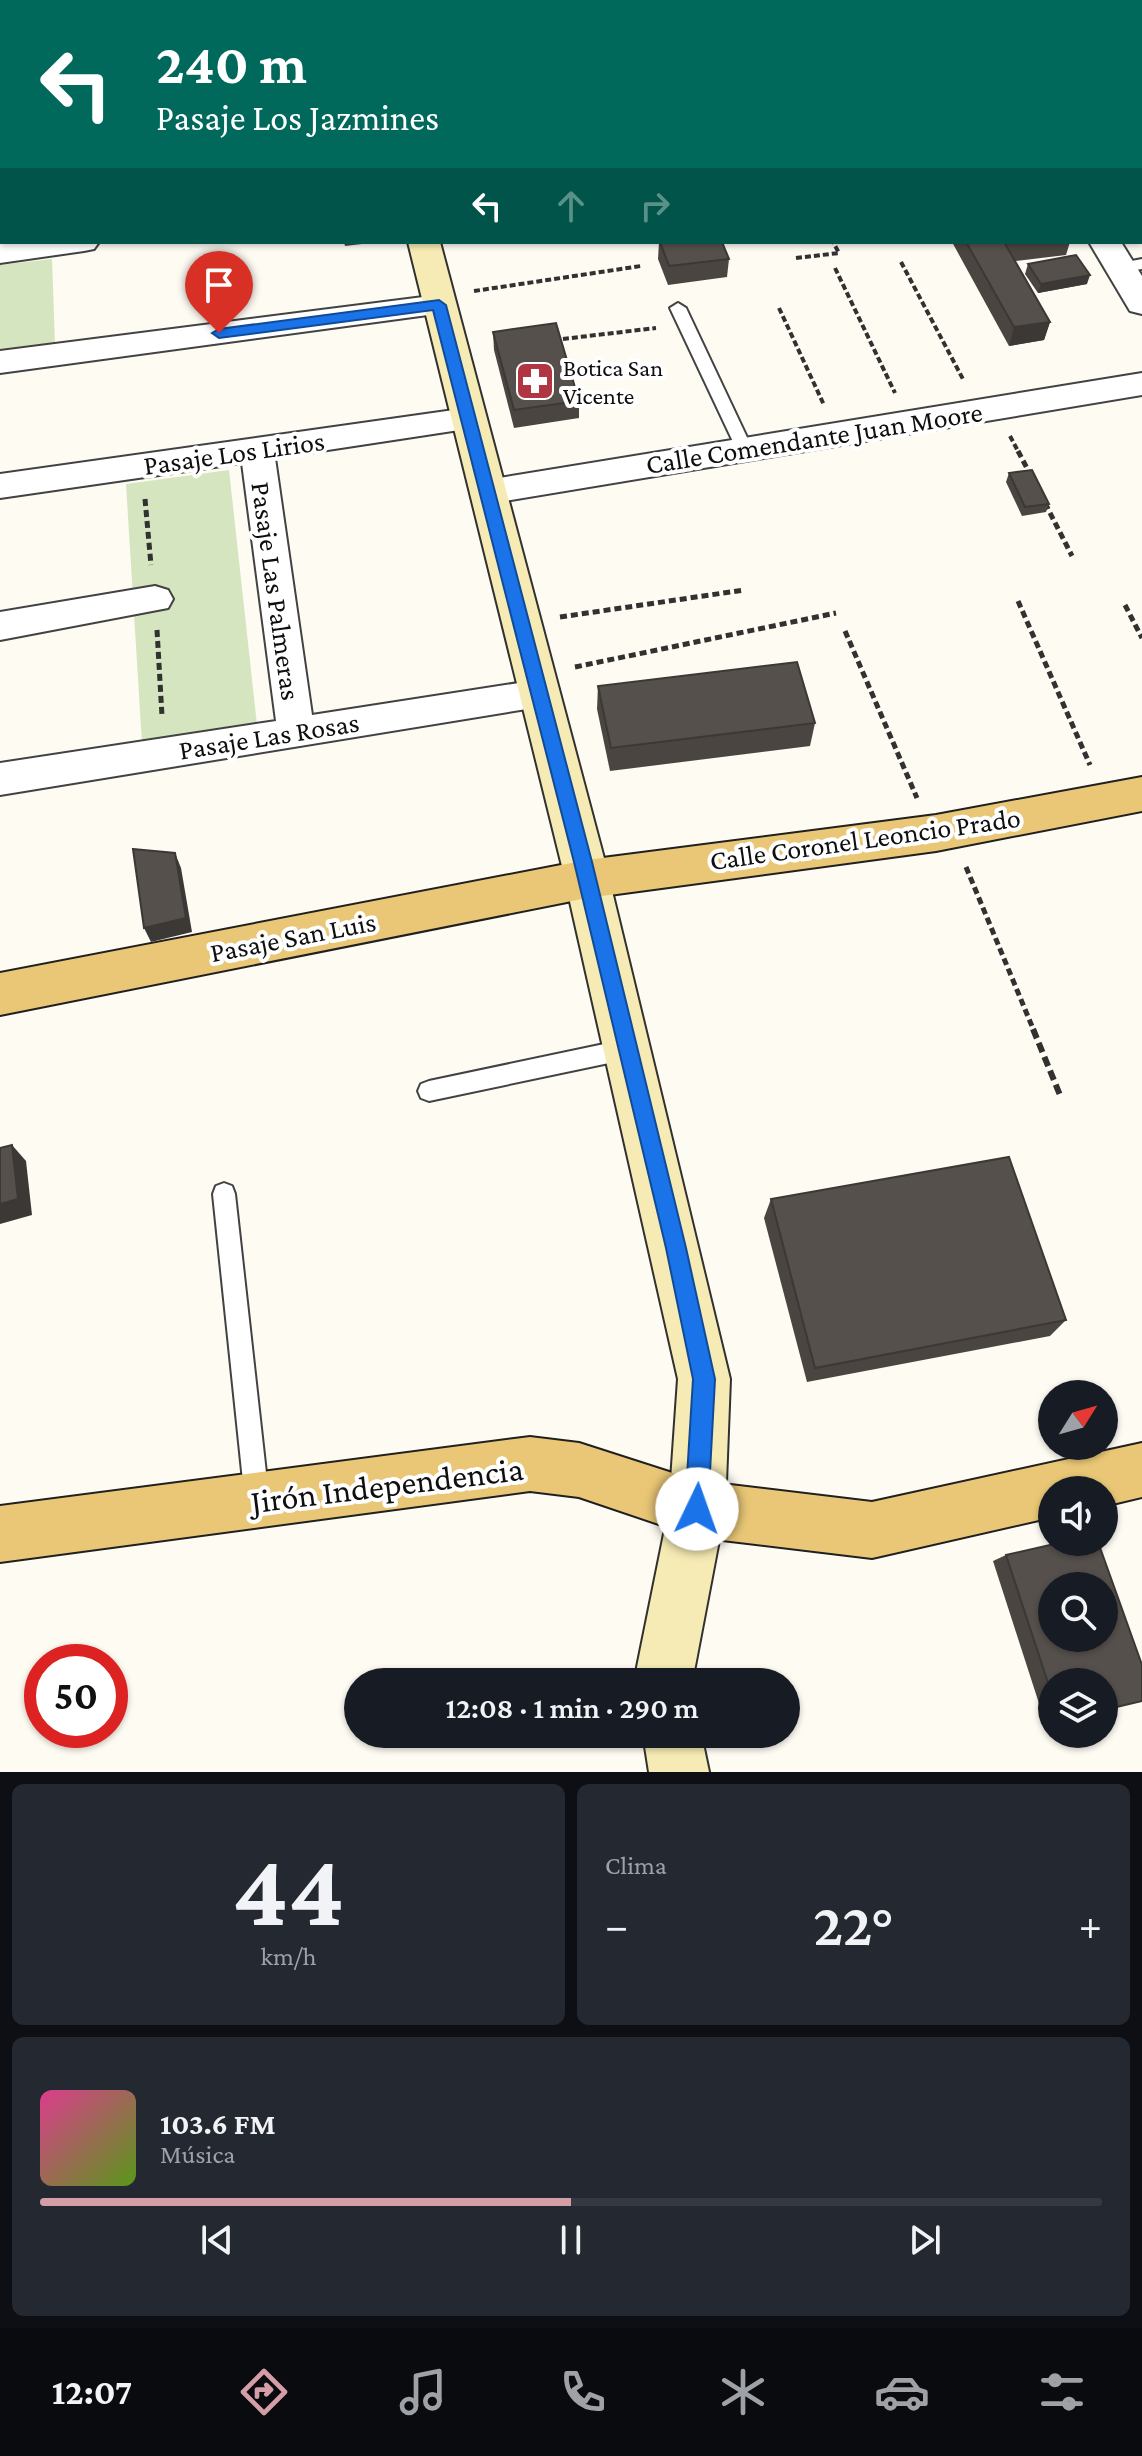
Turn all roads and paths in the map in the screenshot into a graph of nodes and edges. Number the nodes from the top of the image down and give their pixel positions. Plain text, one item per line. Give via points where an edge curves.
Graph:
1 (69, 244) edge
2 (424, 244) edge
3 (834, 244) edge
4 (0, 253) edge
5 (796, 258) dead end
6 (901, 262) dead end
7 (641, 266) dead end
8 (835, 268) dead end
9 (438, 300) junction
10 (678, 308) dead end
11 (779, 308) dead end
12 (669, 327) dead end
13 (544, 341) edge
14 (0, 362) edge
15 (1142, 384) edge
16 (988, 410) junction
17 (468, 419) junction
18 (910, 423) junction
19 (837, 434) junction
20 (744, 448) junction
21 (257, 449) junction
22 (0, 486) edge
23 (1038, 489) edge
24 (487, 492) junction
25 (1045, 502) edge
26 (1072, 556) dead end
27 (744, 590) dead end
28 (155, 599) dead end
29 (1018, 601) dead end
30 (1125, 605) dead end
31 (836, 613) dead end
32 (520, 623) junction
33 (0, 626) edge
34 (845, 631) dead end
35 (1142, 638) edge
36 (535, 684) junction
37 (296, 732) junction
38 (0, 779) edge
39 (1124, 798) edge
40 (936, 833) junction
41 (587, 879) junction
42 (0, 994) edge
43 (628, 1049) junction
44 (429, 1091) dead end
45 (1060, 1095) dead end
46 (224, 1194) dead end
47 (1142, 1470) edge
48 (1115, 1476) edge
49 (1038, 1493) edge
50 (257, 1502) junction
51 (697, 1509) junction
52 (0, 1534) edge
53 (666, 1668) edge
54 (675, 1748) edge
55 (679, 1772) edge

1 - 4 street
2 - 9 main road
3 - 5 path via 839,253
6 - 16 path
7 - 9 path
8 - 18 path
9 - 14 street
9 - 17 main road
10 - 20 lane
11 - 19 path
12 - 13 path
15 - 16 street, Calle Comendante Juan Moore
16 - 18 street, Calle Comendante Juan Moore
16 - 23 path
17 - 21 street, Pasaje Los Lirios
17 - 24 main road
18 - 19 street, Calle Comendante Juan Moore
19 - 20 street, Calle Comendante Juan Moore
20 - 24 street, Calle Comendante Juan Moore
21 - 22 street, Pasaje Los Lirios
21 - 37 street, Pasaje Las Palmeras
24 - 32 main road
25 - 26 path
27 - 32 path
28 - 33 street
29 - 39 path
30 - 35 path
31 - 36 path via 738,630
32 - 36 main road
34 - 40 path
36 - 37 street, Pasaje Las Rosas
36 - 41 main road
37 - 38 street, Pasaje Las Rosas
39 - 40 main road, Calle Coronel Leoncio Prado
40 - 41 main road, Calle Coronel Leoncio Prado
40 - 45 path via 964,860
41 - 42 main road, Pasaje San Luis
41 - 43 main road
43 - 44 lane
43 - 51 main road via 704,1379
46 - 50 lane
47 - 48 main road, Jirón Independencia
49 - 51 main road, Jirón Independencia via 872,1530
50 - 51 main road, Jirón Independencia via 530,1464 579,1470
50 - 52 main road, Jirón Independencia
51 - 53 main road
54 - 55 main road

